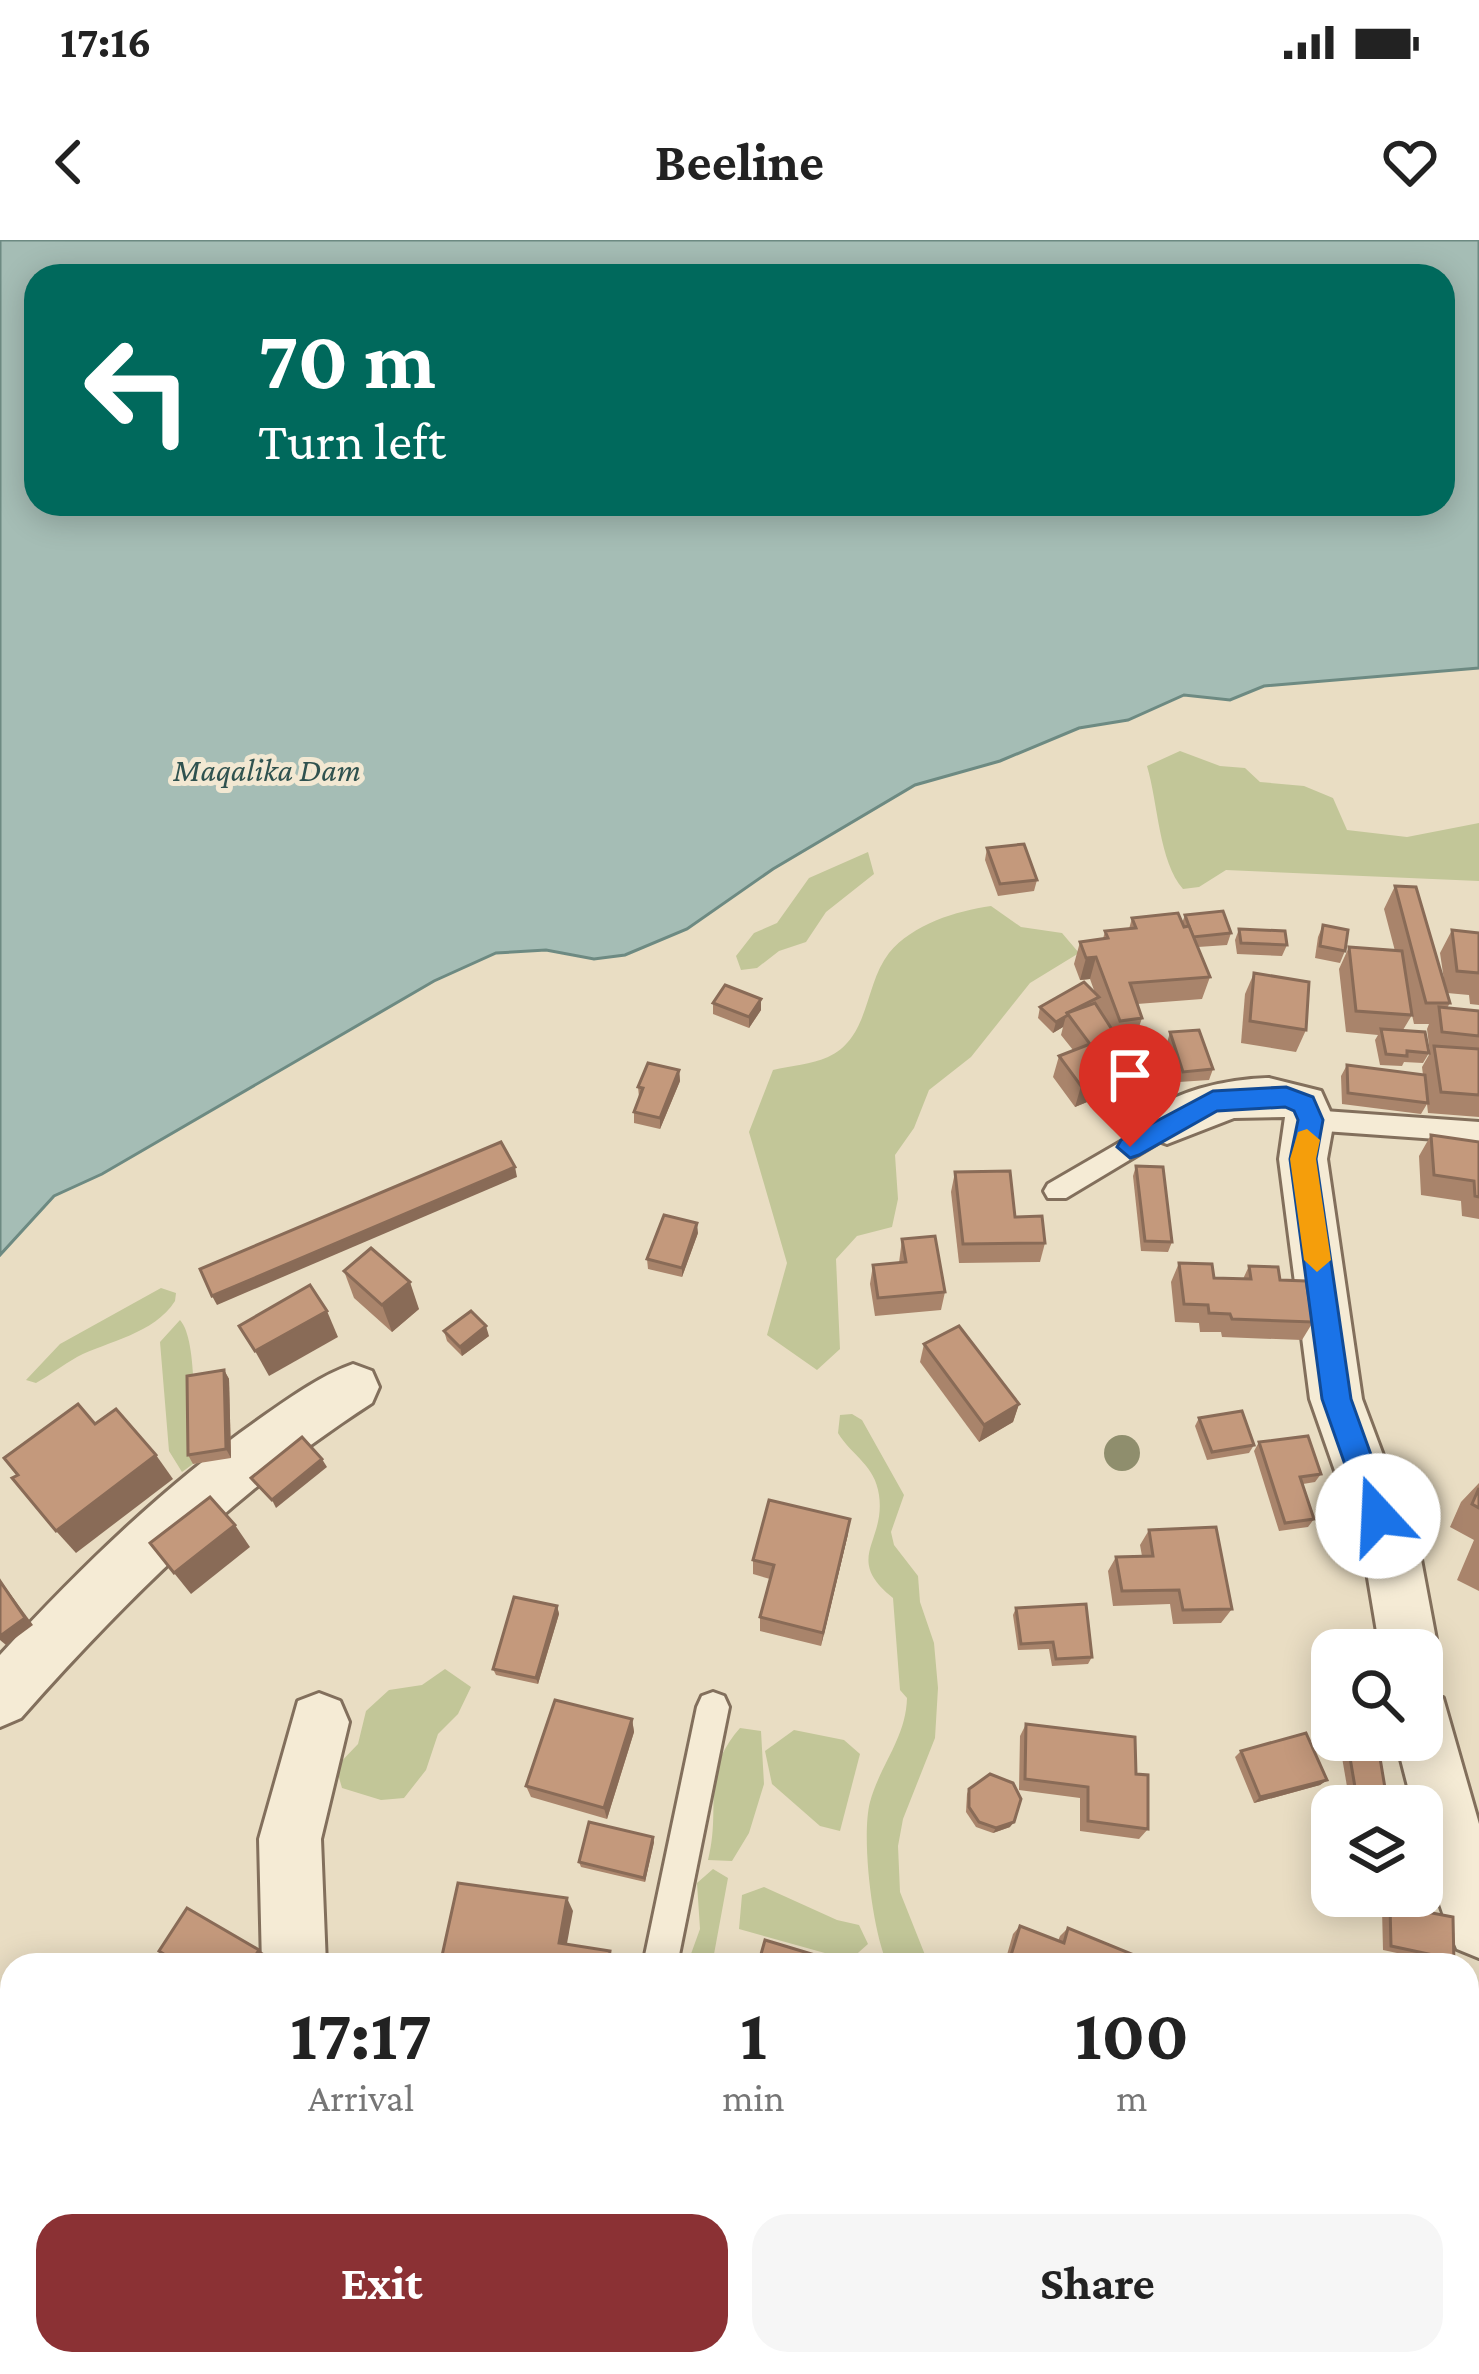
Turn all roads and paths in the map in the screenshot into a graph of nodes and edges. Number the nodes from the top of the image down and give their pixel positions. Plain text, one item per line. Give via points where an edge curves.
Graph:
1 (1310, 1120) junction
2 (1167, 1126) joint
3 (1479, 1132) edge
4 (1057, 1190) dead end
5 (353, 1387) dead end
6 (1405, 1629) edge
7 (0, 1698) edge
8 (713, 1707) dead end
9 (319, 1722) dead end
10 (1430, 1761) edge
11 (1479, 1928) edge
12 (293, 1953) edge
13 (662, 1953) edge

1 - 2 street via 1304,1104 1286,1097 1213,1101
1 - 3 lane
1 - 6 street via 1303,1159 1336,1399 1392,1554
2 - 4 lane
5 - 7 street via 185,1513
8 - 13 lane
9 - 12 street via 290,1839
10 - 11 street

